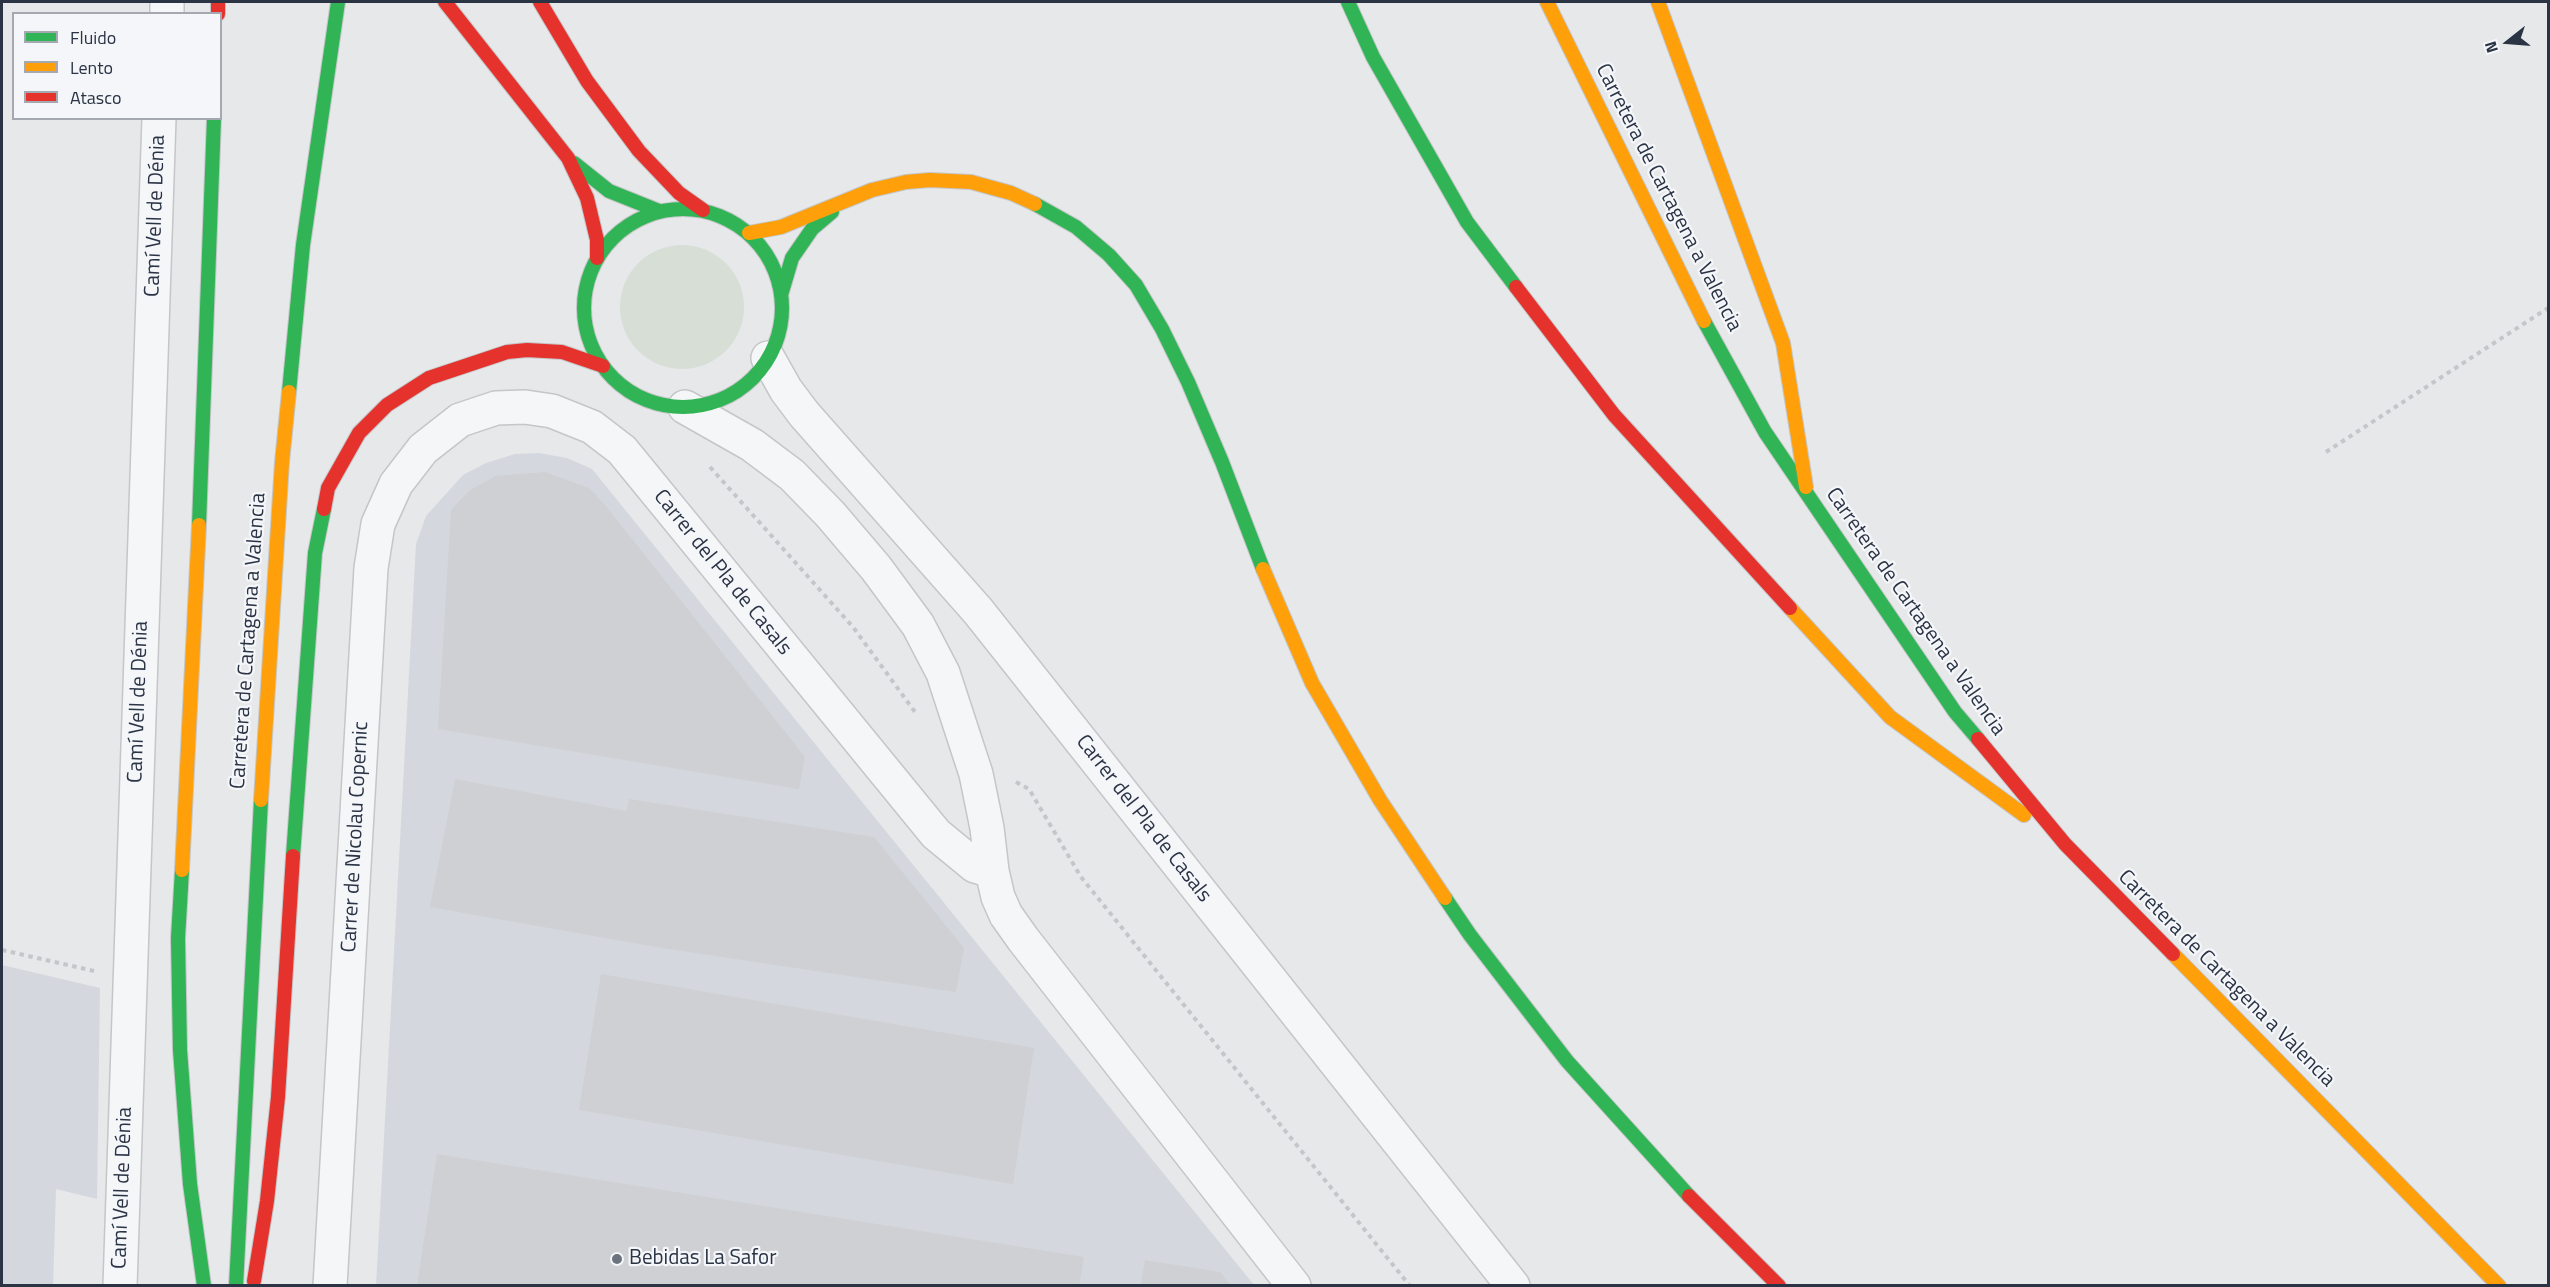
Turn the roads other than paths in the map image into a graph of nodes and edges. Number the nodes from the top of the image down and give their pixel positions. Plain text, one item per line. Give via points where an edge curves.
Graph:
1 (338, 2) edge
2 (445, 2) edge
3 (540, 2) edge
4 (1348, 2) edge
5 (1547, 2) edge
6 (1658, 2) edge
7 (159, 120) edge
8 (214, 120) edge
9 (568, 158) junction
10 (840, 205) junction
11 (703, 210) junction
12 (660, 211) junction
13 (749, 233) junction
14 (597, 258) junction
15 (781, 295) junction
16 (768, 358) junction
17 (603, 366) junction
18 (685, 407) junction
19 (460, 420) joint
20 (1808, 497) junction
21 (2064, 844) junction
22 (992, 871) junction
23 (120, 1286) edge
24 (204, 1286) edge
25 (236, 1286) edge
26 (254, 1286) edge
27 (330, 1286) edge
28 (1294, 1286) edge
29 (1513, 1286) edge
30 (1779, 1286) edge
31 (2499, 1286) edge

1 - 25 main road, Carretera de Cartagena a Valencia via 303,245 282,462
2 - 9 main road
3 - 11 main road via 587,81 639,151 679,193
4 - 21 main road via 1373,57 1467,222 1614,415 1890,717
5 - 20 main road, Carretera de Cartagena a Valencia via 1687,289 1765,432
6 - 20 main road via 1783,343
7 - 23 street, Camí Vell de Dénia
8 - 24 main road via 192,698 178,938 180,1050 190,1184
9 - 12 main road via 609,191
9 - 14 main road via 587,198
10 - 13 main road via 781,227
10 - 15 main road via 812,229 792,258
10 - 30 main road via 872,190 906,182 971,182 1011,194 1076,227 1137,285 1188,382 1312,683 1380,800 1470,935 1567,1060 1684,1191
11 - 12 main road
11 - 13 main road via 720,215
12 - 14 main road via 638,218 620,230
13 - 15 main road via 776,272
14 - 17 main road via 586,284 583,305 585,327
15 - 16 main road via 782,317
16 - 18 main road via 759,372 733,394
16 - 29 street, Carrer del Pla de Casals via 804,414 978,611
17 - 18 main road via 636,396
17 - 26 main road via 562,351 527,350 507,352 429,378 387,405 359,433 328,489 315,553 278,1097
18 - 22 street via 752,445 792,475 876,568 918,625 943,673 976,774
19 - 22 street, Carrer del Pla de Casals via 496,408 552,411 592,427 622,450 936,834 975,866
19 - 27 street, Carrer de Nicolau Copernic via 423,449 396,484 376,535
20 - 21 main road, Carretera de Cartagena a Valencia via 1955,711
21 - 31 main road, Carretera de Cartagena a Valencia
22 - 28 street via 1006,915 1023,939

